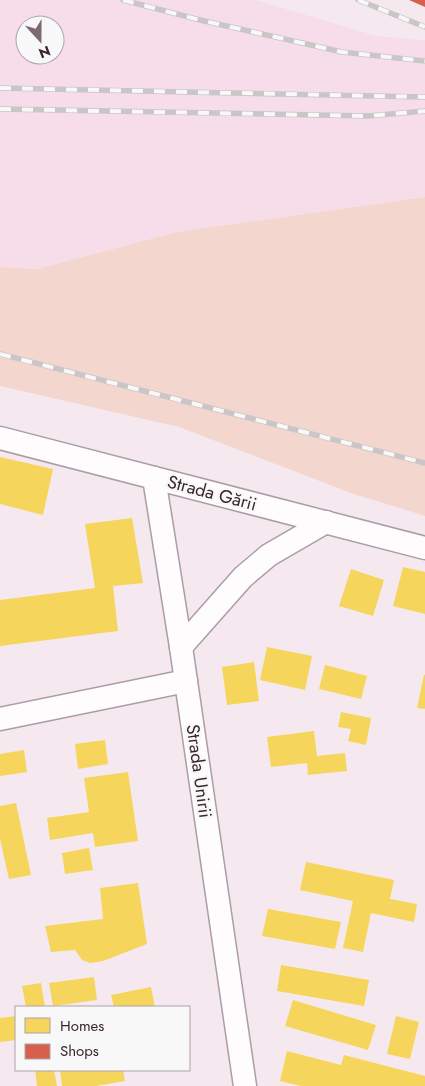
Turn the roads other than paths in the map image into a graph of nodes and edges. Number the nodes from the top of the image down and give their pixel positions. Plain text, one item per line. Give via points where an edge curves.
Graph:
1 (0, 438) edge
2 (154, 478) junction
3 (326, 522) junction
4 (425, 548) edge
5 (181, 647) junction
6 (186, 680) junction
7 (0, 719) edge
8 (245, 1086) edge

1 - 2 street, Strada Gării
2 - 3 street, Strada Gării
2 - 5 street, Strada Unirii
3 - 4 street, Strada Gării
3 - 5 street via 269,555 243,576
5 - 6 street, Strada Unirii
6 - 7 street
6 - 8 street, Strada Unirii

